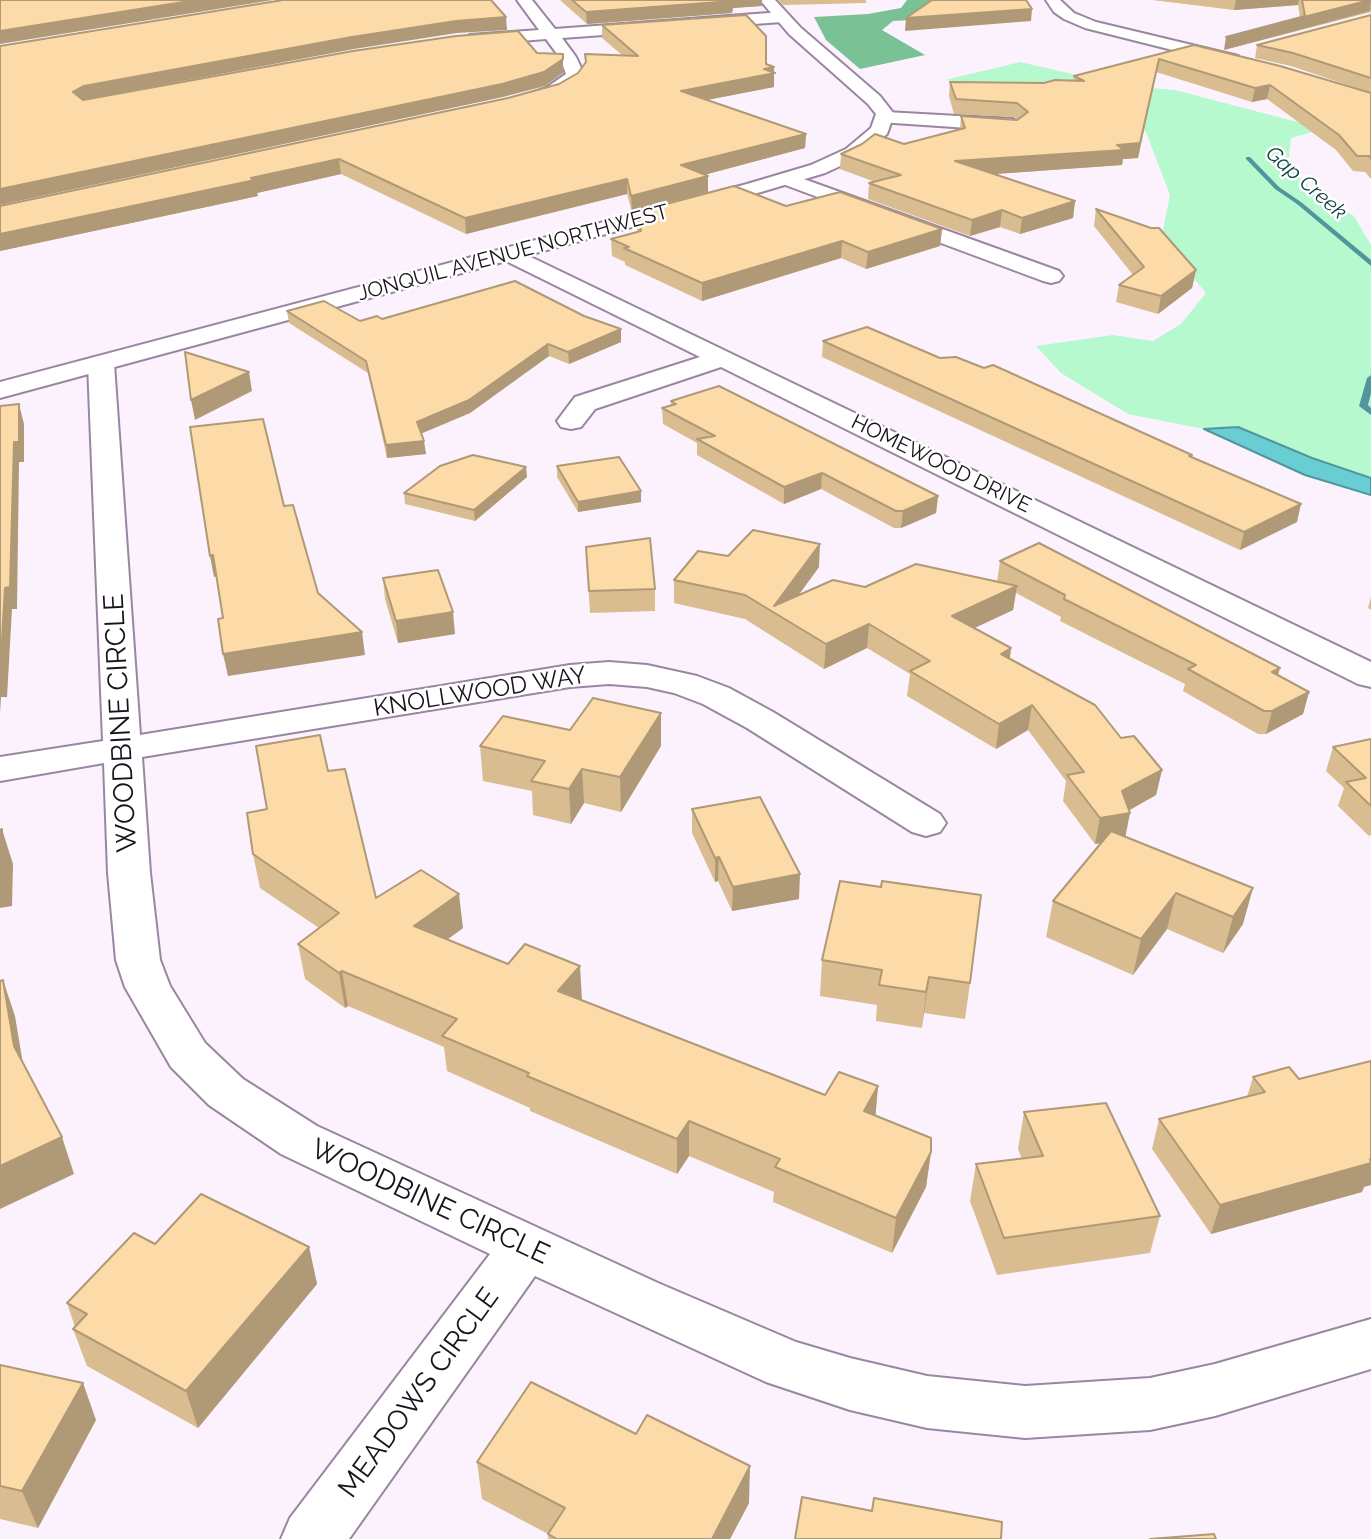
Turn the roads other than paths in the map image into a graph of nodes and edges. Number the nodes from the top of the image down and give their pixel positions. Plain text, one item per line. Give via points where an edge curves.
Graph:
1 (524, 0) edge
2 (766, 0) edge
3 (1053, 0) edge
4 (782, 17) junction
5 (551, 34) junction
6 (457, 41) edge
7 (1249, 58) edge
8 (508, 105) edge
9 (886, 118) junction
10 (1015, 126) edge
11 (787, 179) junction
12 (510, 254) junction
13 (1051, 276) dead end
14 (723, 358) junction
15 (100, 364) junction
16 (0, 390) edge
17 (571, 421) dead end
18 (1371, 676) edge
19 (122, 749) junction
20 (0, 769) edge
21 (926, 823) dead end
22 (526, 1247) junction
23 (1371, 1344) edge
24 (312, 1539) edge

1 - 5 street
2 - 4 street
3 - 7 street via 1069,16 1091,25 1224,59
4 - 5 street
4 - 9 street via 874,100
5 - 6 street
5 - 8 street via 575,74 552,92
9 - 10 street
9 - 11 street, JONQUIL AVENUE NORTHWEST via 880,130 853,153
11 - 12 street, JONQUIL AVENUE NORTHWEST
11 - 13 street
12 - 14 street, HOMEWOOD DRIVE
12 - 15 street, JONQUIL AVENUE NORTHWEST
14 - 17 street via 585,404
14 - 18 street, HOMEWOOD DRIVE
15 - 16 street, JONQUIL AVENUE NORTHWEST
15 - 19 street, WOODBINE CIRCLE
19 - 20 street, KNOLLWOOD WAY
19 - 21 street, KNOLLWOOD WAY via 569,676 647,676 716,696
19 - 22 street, WOODBINE CIRCLE via 138,960 148,987 188,1055 226,1092 299,1140
22 - 23 street, WOODBINE CIRCLE via 786,1364 927,1402 1025,1412 1150,1404 1215,1390
22 - 24 street, MEADOWS CIRCLE

